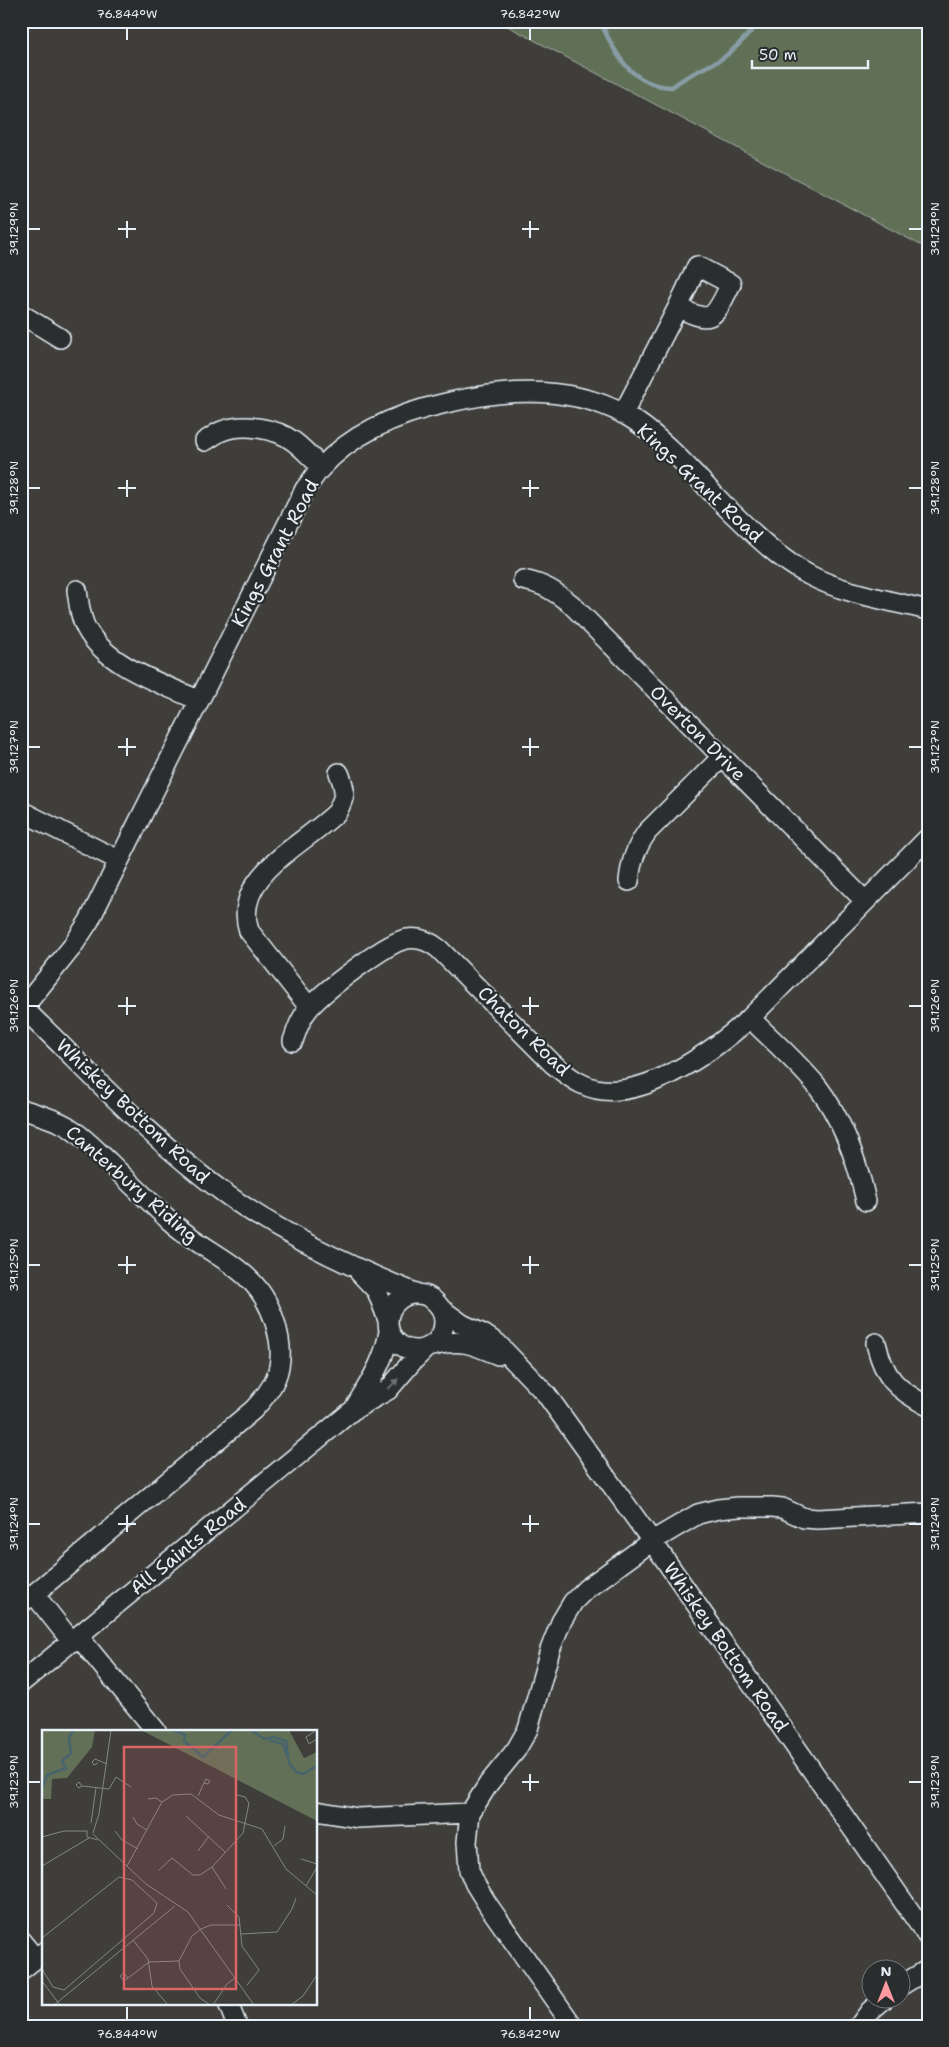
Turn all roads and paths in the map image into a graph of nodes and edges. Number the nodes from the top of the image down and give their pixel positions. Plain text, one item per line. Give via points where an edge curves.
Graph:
1 (678, 307) dead end
2 (21, 314) edge
3 (60, 338) dead end
4 (623, 414) junction
5 (206, 441) dead end
6 (322, 467) junction
7 (523, 580) dead end
8 (77, 590) dead end
9 (928, 610) edge
10 (198, 700) junction
11 (722, 757) junction
12 (339, 773) dead end
13 (21, 811) edge
14 (928, 838) edge
15 (118, 860) junction
16 (629, 881) dead end
17 (865, 901) junction
18 (22, 1007) edge
19 (310, 1007) junction
20 (750, 1018) junction
21 (293, 1041) dead end
22 (21, 1109) edge
23 (866, 1201) dead end
24 (355, 1267) junction
25 (418, 1294) junction
26 (441, 1309) junction
27 (388, 1325) junction
28 (876, 1343) dead end
29 (429, 1347) junction
30 (515, 1363) junction
31 (928, 1406) edge
32 (353, 1410) junction
33 (928, 1513) edge
34 (652, 1541) junction
35 (28, 1599) edge
36 (75, 1639) junction
37 (21, 1683) edge
38 (155, 1730) edge
39 (318, 1811) edge
40 (470, 1813) junction
41 (928, 1938) edge
42 (21, 1941) edge
43 (33, 1960) edge
44 (928, 1969) edge
45 (912, 1979) edge
46 (228, 2004) edge
47 (872, 2010) edge
48 (237, 2026) edge
49 (573, 2026) edge
50 (859, 2026) edge

1 - 4 street
2 - 3 street
4 - 6 street, Kings Grant Road via 564,395 499,393 414,410 378,425
4 - 9 street, Kings Grant Road via 667,448 782,558 839,588
5 - 6 street via 223,430 256,428 274,432 292,440
6 - 10 street, Kings Grant Road via 293,512
7 - 11 street, Overton Drive via 540,584 571,604
8 - 10 street via 85,627 106,654
10 - 15 street, Kings Grant Road
11 - 16 street via 647,832 631,863
11 - 17 street, Overton Drive
12 - 19 street via 345,787 337,812 264,872 250,892 246,906 245,920 249,931
13 - 15 street
14 - 17 street, Chaton Road
15 - 18 street, Kings Grant Road via 72,947
17 - 20 street, Chaton Road
18 - 24 street, Whiskey Bottom Road via 145,1128 222,1191 286,1232
19 - 20 street, Chaton Road via 389,946 407,939 429,941 553,1064 583,1085 622,1090 644,1086 698,1058 727,1039
19 - 21 street, Chaton Road
20 - 23 street via 816,1086 835,1114 853,1150
22 - 35 street, Canterbury Riding via 67,1126 84,1138 178,1228 248,1278 270,1307 280,1344 277,1377 269,1393 254,1410
24 - 25 street, Whiskey Bottom Road
24 - 27 street, Whiskey Bottom Road via 377,1291
25 - 26 street via 435,1301
25 - 27 street via 397,1301
26 - 29 street via 444,1329 439,1339
26 - 30 street, Whiskey Bottom Road via 498,1344
27 - 29 street via 396,1343 404,1348 414,1351
27 - 32 street, All Saints Road via 388,1341 380,1366
28 - 31 street via 891,1380 905,1393
29 - 30 street, Whiskey Bottom Road via 466,1342
32 -> 29 street, All Saints Road via 388,1390
30 - 34 street, Whiskey Bottom Road via 546,1394
32 - 36 street, All Saints Road
33 - 34 street via 818,1520 804,1518 782,1508 739,1506 698,1514
34 - 40 street via 573,1602 550,1650 528,1729
34 - 41 street, Whiskey Bottom Road
35 - 36 street, Canterbury Riding
36 - 37 street, All Saints Road
36 - 38 street, Canterbury Riding
39 - 40 street via 358,1818
40 - 49 street via 466,1842 469,1870 475,1884
42 - 43 street
44 - 45 street
46 - 48 street
47 - 50 street

